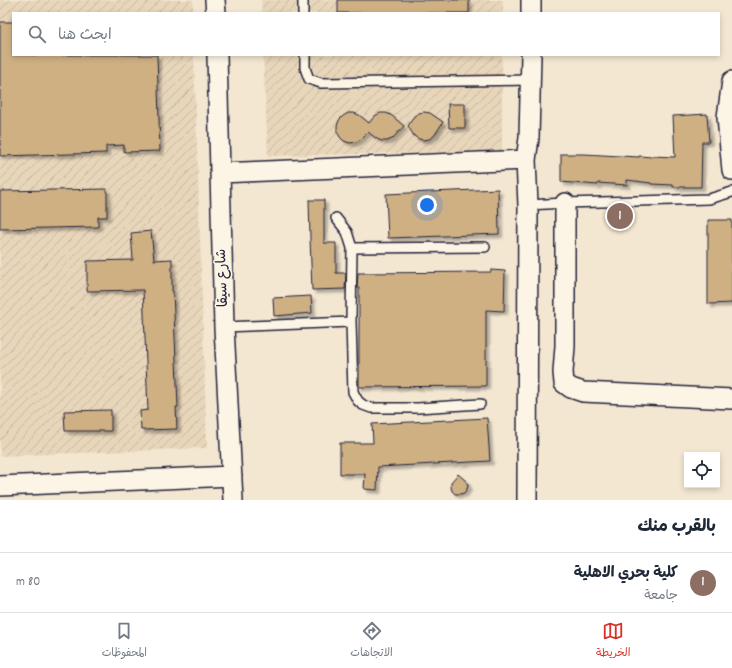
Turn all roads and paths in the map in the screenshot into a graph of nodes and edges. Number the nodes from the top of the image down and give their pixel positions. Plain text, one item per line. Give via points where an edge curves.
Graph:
1 (215, 0) edge
2 (303, 0) edge
3 (531, 0) edge
4 (216, 12) edge
5 (303, 12) edge
6 (531, 12) edge
7 (217, 56) edge
8 (304, 56) edge
9 (531, 56) edge
10 (530, 80) junction
11 (732, 81) edge
12 (526, 160) junction
13 (732, 170) edge
14 (220, 173) junction
15 (732, 192) edge
16 (565, 203) junction
17 (528, 205) junction
18 (336, 218) dead end
19 (485, 247) dead end
20 (352, 248) junction
21 (351, 322) junction
22 (224, 327) junction
23 (732, 399) edge
24 (480, 404) dead end
25 (232, 476) junction
26 (0, 486) edge
27 (233, 500) edge
28 (527, 500) edge

1 - 4 street
2 - 5 lane
3 - 6 street
7 - 14 street, شارع سيقا
8 - 10 lane via 309,79 321,83
9 - 10 street
10 - 12 street
11 - 13 street via 727,117
12 - 14 street
12 - 17 street
14 - 22 street, شارع سيقا
15 - 16 lane via 709,199
16 - 17 lane
16 - 23 street via 564,382 582,392
17 - 28 street
18 - 20 lane via 347,232
19 - 20 lane
20 - 21 lane
21 - 22 lane
21 - 24 lane via 353,392 363,405 371,408 418,408
22 - 25 street, شارع سيقا
25 - 26 street
25 - 27 street, شارع سيقا

